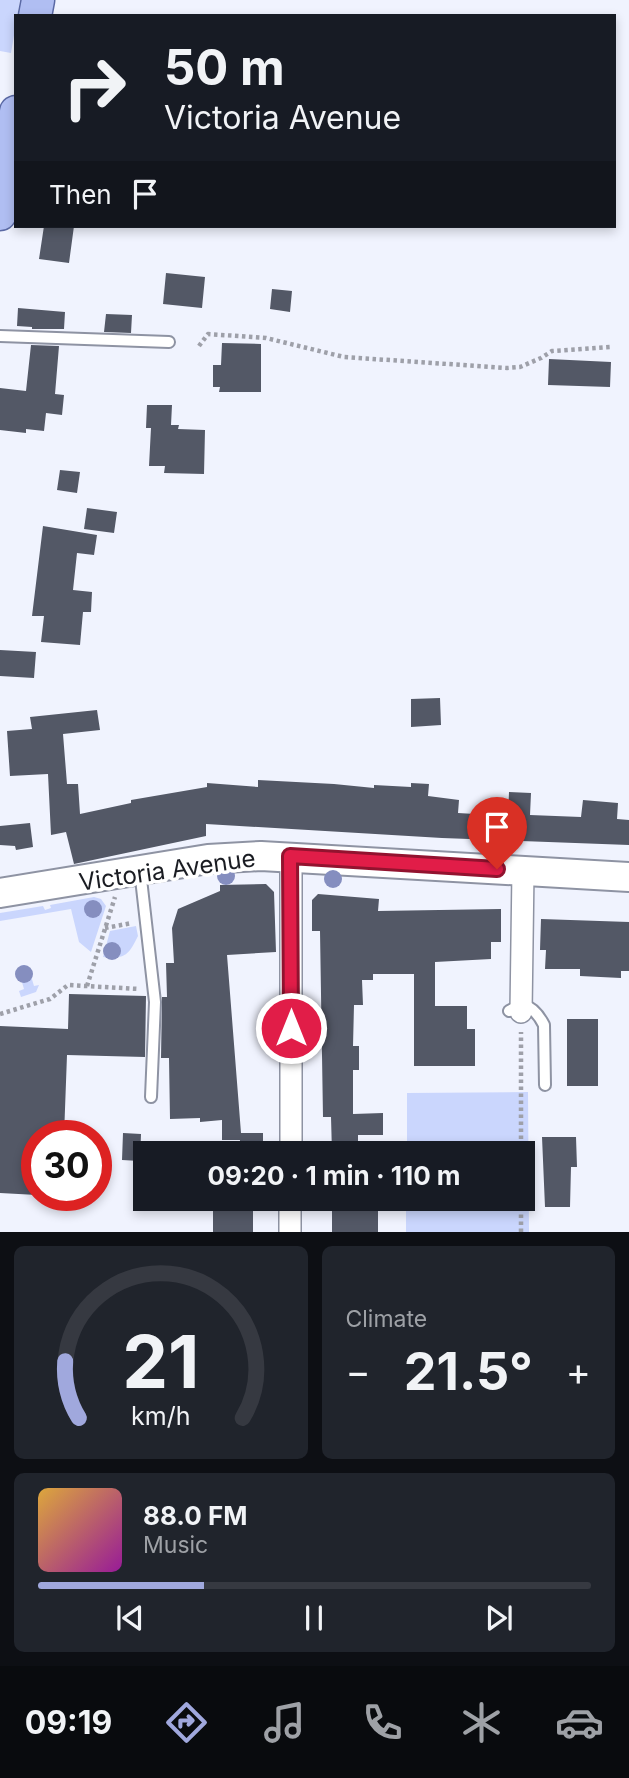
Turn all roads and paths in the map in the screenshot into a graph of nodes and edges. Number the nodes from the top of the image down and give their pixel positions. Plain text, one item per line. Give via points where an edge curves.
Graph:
1 (14, 123) edge
2 (1, 197) edge
3 (0, 336) edge
4 (169, 342) dead end
5 (200, 346) dead end
6 (611, 347) dead end
7 (290, 856) junction
8 (131, 871) junction
9 (523, 871) junction
10 (629, 877) edge
11 (0, 893) edge
12 (147, 921) junction
13 (105, 928) junction
14 (87, 986) junction
15 (154, 990) junction
16 (517, 1009) junction
17 (0, 1014) edge
18 (544, 1085) dead end
19 (151, 1097) dead end
20 (290, 1141) edge
21 (521, 1141) edge
22 (290, 1211) edge
23 (521, 1211) edge
24 (290, 1232) edge
25 (521, 1232) edge

1 - 2 main road
3 - 4 lane
5 - 6 path via 208,334 253,337 344,357 508,368 552,351
7 - 8 street, Victoria Avenue via 208,859
7 - 9 street, Victoria Avenue
7 - 20 street
8 - 11 street, Victoria Avenue
8 - 12 lane
8 - 13 path
9 - 10 street, Victoria Avenue
9 - 16 street
12 - 13 path
12 - 15 lane
13 - 14 path
14 - 15 path
14 - 17 path via 68,985 50,999
15 - 19 lane
16 - 18 lane via 528,1006 544,1026
16 - 21 path
22 - 24 street
23 - 25 path

